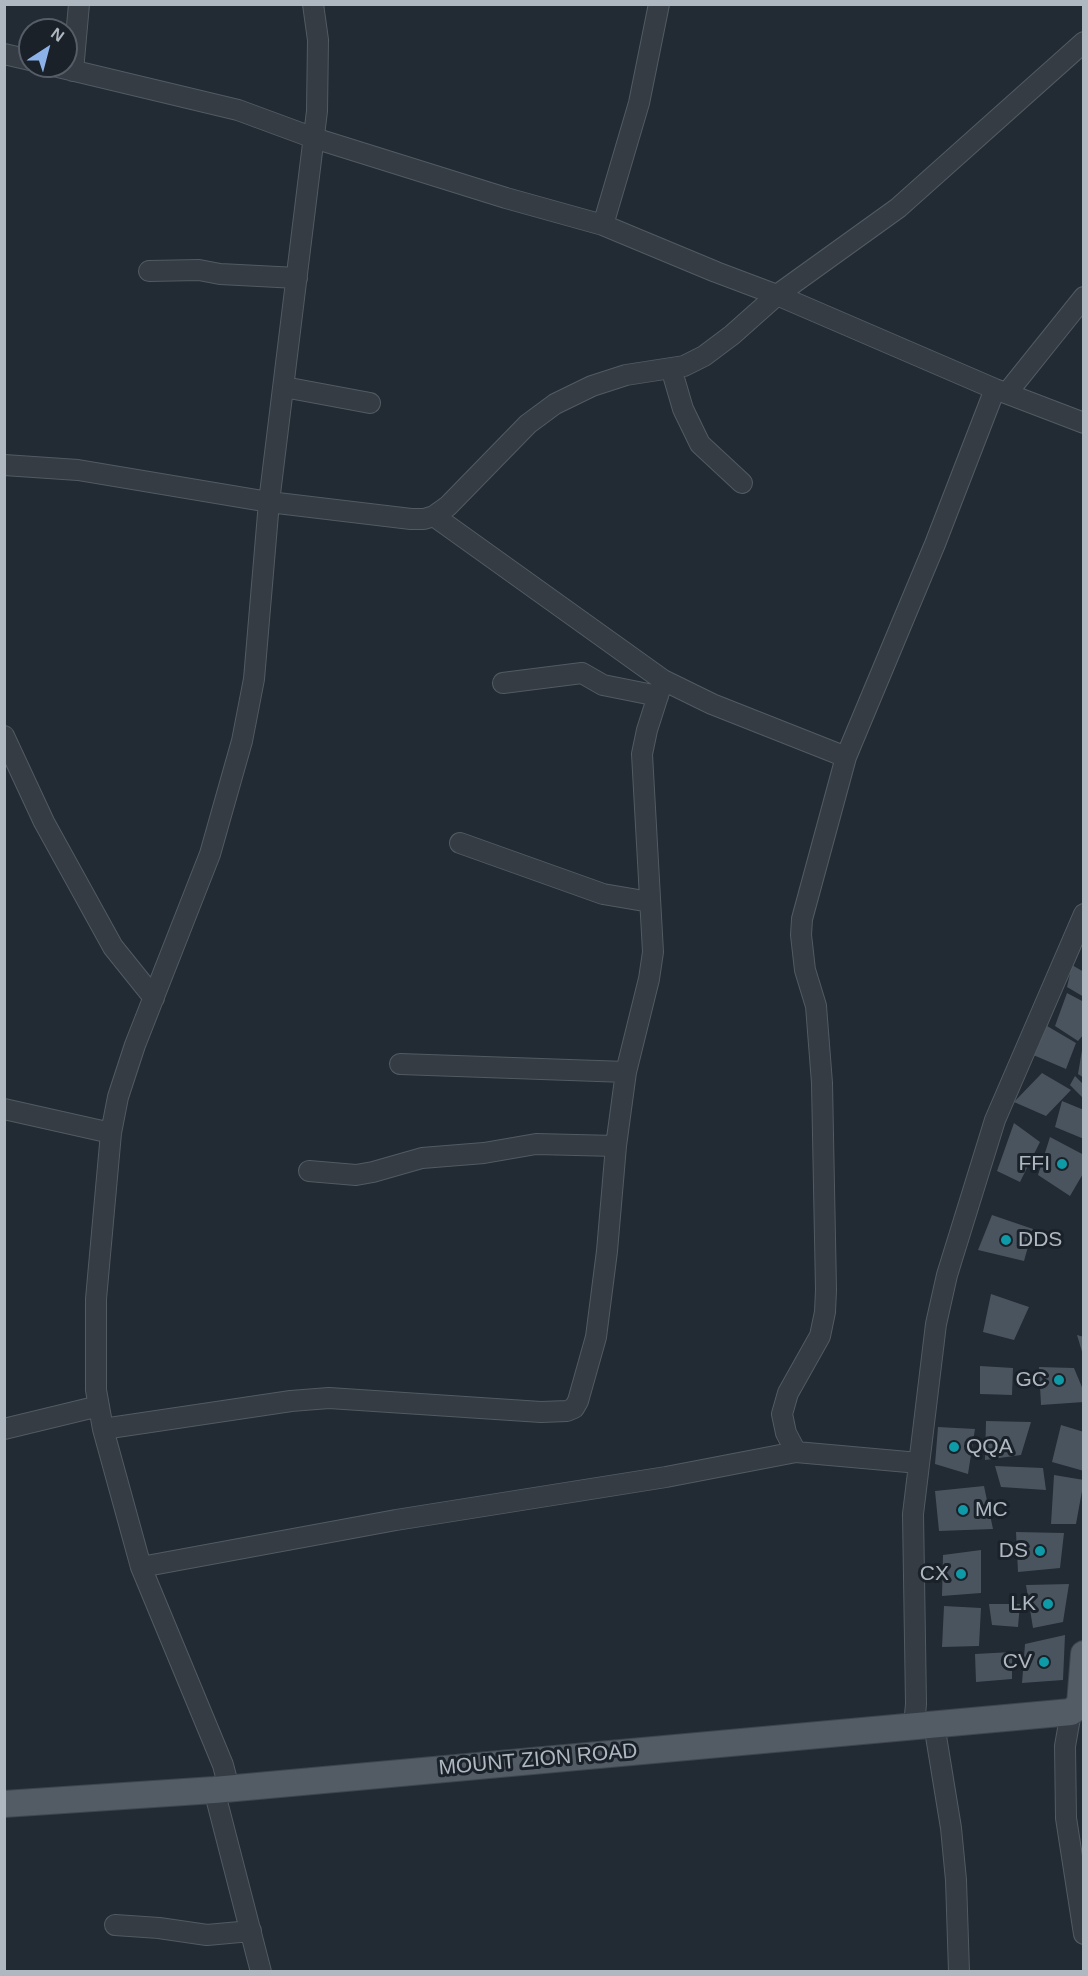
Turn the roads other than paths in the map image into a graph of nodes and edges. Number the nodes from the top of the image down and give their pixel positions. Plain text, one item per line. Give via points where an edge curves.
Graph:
1 (313, 4) edge
2 (659, 4) edge
3 (1083, 42) edge
4 (78, 71) edge
5 (314, 138) junction
6 (603, 225) junction
7 (149, 270) dead end
8 (297, 278) junction
9 (777, 295) junction
10 (1083, 297) edge
11 (671, 368) junction
12 (284, 387) junction
13 (1001, 391) junction
14 (370, 403) dead end
15 (1083, 423) edge
16 (4, 465) edge
17 (742, 483) dead end
18 (269, 502) junction
19 (434, 516) junction
20 (503, 683) dead end
21 (661, 688) junction
22 (4, 736) edge
23 (846, 757) junction
24 (460, 843) dead end
25 (650, 902) junction
26 (1083, 914) edge
27 (154, 998) junction
28 (400, 1064) dead end
29 (626, 1072) junction
30 (4, 1108) edge
31 (111, 1133) junction
32 (616, 1146) junction
33 (309, 1171) dead end
34 (99, 1406) junction
35 (4, 1430) edge
36 (103, 1430) junction
37 (796, 1452) junction
38 (919, 1463) junction
39 (141, 1567) junction
40 (1083, 1654) edge
41 (1078, 1707) edge
42 (924, 1725) junction
43 (221, 1789) junction
44 (4, 1804) edge
45 (115, 1925) dead end
46 (251, 1931) junction
47 (1083, 1934) edge
48 (261, 1971) edge
49 (959, 1971) edge

1 - 5 street via 318,40
2 - 6 street via 639,104
3 - 9 street via 898,208
4 - 5 street via 238,111
5 - 6 street
5 - 8 street
6 - 9 street
7 - 8 street
8 - 12 street
9 - 11 street via 704,356
9 - 13 street
10 - 13 street
11 - 17 street via 683,409 700,444
11 - 19 street via 626,375 555,404 528,424
12 - 14 street
12 - 18 street
13 - 15 street
13 - 23 street
16 - 18 street via 78,470
18 - 19 street via 411,519
18 - 27 street via 254,679 242,741 210,854
19 - 21 street
20 - 21 street via 582,673 603,685
21 - 23 street
21 - 25 street via 642,754
22 - 27 street via 44,822 113,947
23 - 37 street via 802,919 805,970 816,1006 822,1083 826,1290 820,1336 788,1393 782,1414
24 - 25 street via 603,894
25 - 29 street via 653,952
26 - 38 street via 995,1120 957,1244 936,1324
27 - 31 street via 124,1077
28 - 29 street
29 - 32 street
30 - 31 street
31 - 34 street via 96,1299
32 - 33 street via 536,1144 484,1154 422,1158 356,1175
32 - 36 street via 596,1337 574,1408 541,1412 330,1398
34 - 35 street
34 - 36 street
36 - 39 street
37 - 38 street
37 - 39 street
38 - 42 street via 913,1514 916,1704
39 - 43 street via 224,1765
40 - 41 main road
41 - 42 main road, MOUNT ZION ROAD
41 - 47 street via 1065,1746 1066,1818
42 - 43 main road, MOUNT ZION ROAD
42 - 49 street via 951,1828
43 - 44 main road, MOUNT ZION ROAD
43 - 46 street
45 - 46 street via 207,1935
46 - 48 street

